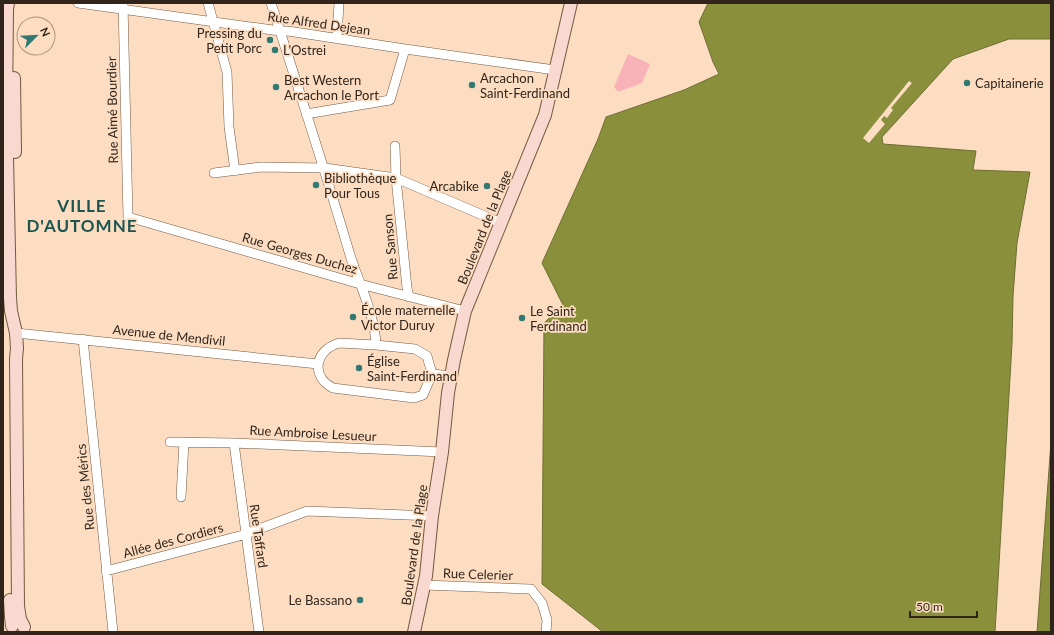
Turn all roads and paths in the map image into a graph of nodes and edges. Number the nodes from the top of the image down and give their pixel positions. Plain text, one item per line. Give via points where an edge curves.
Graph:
1 (8, 3) edge
2 (15, 3) edge
3 (78, 3) edge
4 (208, 3) edge
5 (271, 3) edge
6 (339, 3) edge
7 (571, 3) edge
8 (123, 6) edge
9 (213, 22) junction
10 (280, 31) junction
11 (337, 38) junction
12 (405, 49) junction
13 (556, 70) junction
14 (4, 94) edge
15 (306, 114) junction
16 (395, 146) dead end
17 (325, 168) junction
18 (234, 171) junction
19 (214, 174) dead end
20 (396, 178) junction
21 (128, 217) joint
22 (501, 224) junction
23 (360, 284) junction
24 (409, 297) junction
25 (465, 311) junction
26 (16, 333) junction
27 (83, 339) junction
28 (376, 345) junction
29 (318, 364) junction
30 (432, 374) junction
31 (451, 376) junction
32 (170, 442) dead end
33 (184, 442) junction
34 (234, 443) junction
35 (442, 452) junction
36 (180, 497) dead end
37 (432, 516) junction
38 (246, 534) junction
39 (106, 571) junction
40 (424, 585) junction
41 (18, 629) edge
42 (113, 632) edge
43 (259, 632) edge
44 (414, 632) edge
45 (546, 632) edge

1 - 14 street
2 - 26 street via 16,294 20,315
3 - 8 street, Rue Alfred Dejean
4 - 9 street
5 - 10 street
6 - 11 street
7 - 13 street, Boulevard de la Plage
8 - 9 street, Rue Alfred Dejean
8 - 21 street, Rue Aimé Bourdier
9 - 10 street, Rue Alfred Dejean
9 - 18 street via 227,72
10 - 11 street, Rue Alfred Dejean
10 - 15 street
11 - 12 street, Rue Alfred Dejean
12 - 13 street, Rue Alfred Dejean
12 - 15 street via 390,100
13 - 22 street, Boulevard de la Plage via 545,115
14 - 26 street via 10,298
15 - 17 street
16 - 20 street, Rue Sanson
17 - 18 street via 261,167
17 - 20 street
17 - 23 street
18 - 19 street
20 - 22 street
20 - 24 street, Rue Sanson
21 - 23 street, Rue Georges Duchez
22 - 25 street, Boulevard de la Plage
23 - 24 street, Rue Georges Duchez
23 - 28 street via 376,333
24 - 25 street, Rue Georges Duchez
25 - 31 street, Boulevard de la Plage
26 - 27 street, Avenue de Mendivil
26 - 41 street via 9,356 9,476 10,602 11,617
27 - 29 street, Avenue de Mendivil
27 - 39 street, Rue des Mérics
28 - 29 street via 332,345 326,349
28 - 30 street via 415,349 427,356
29 - 30 street via 323,381 333,388 414,398 423,395
30 - 31 street
31 - 35 street, Boulevard de la Plage
32 - 33 street, Rue Ambroise Lesueur
33 - 34 street, Rue Ambroise Lesueur
33 - 36 street
34 - 35 street, Rue Ambroise Lesueur
34 - 38 street, Rue Taffard
35 - 37 street, Boulevard de la Plage
37 - 38 street, Allée des Cordiers via 307,511
37 - 40 street, Boulevard de la Plage
38 - 39 street, Allée des Cordiers
38 - 43 street, Rue Taffard
39 - 42 street, Rue des Mérics
40 - 44 street, Boulevard de la Plage
40 - 45 street, Rue Celerier via 531,589 542,603 547,620

